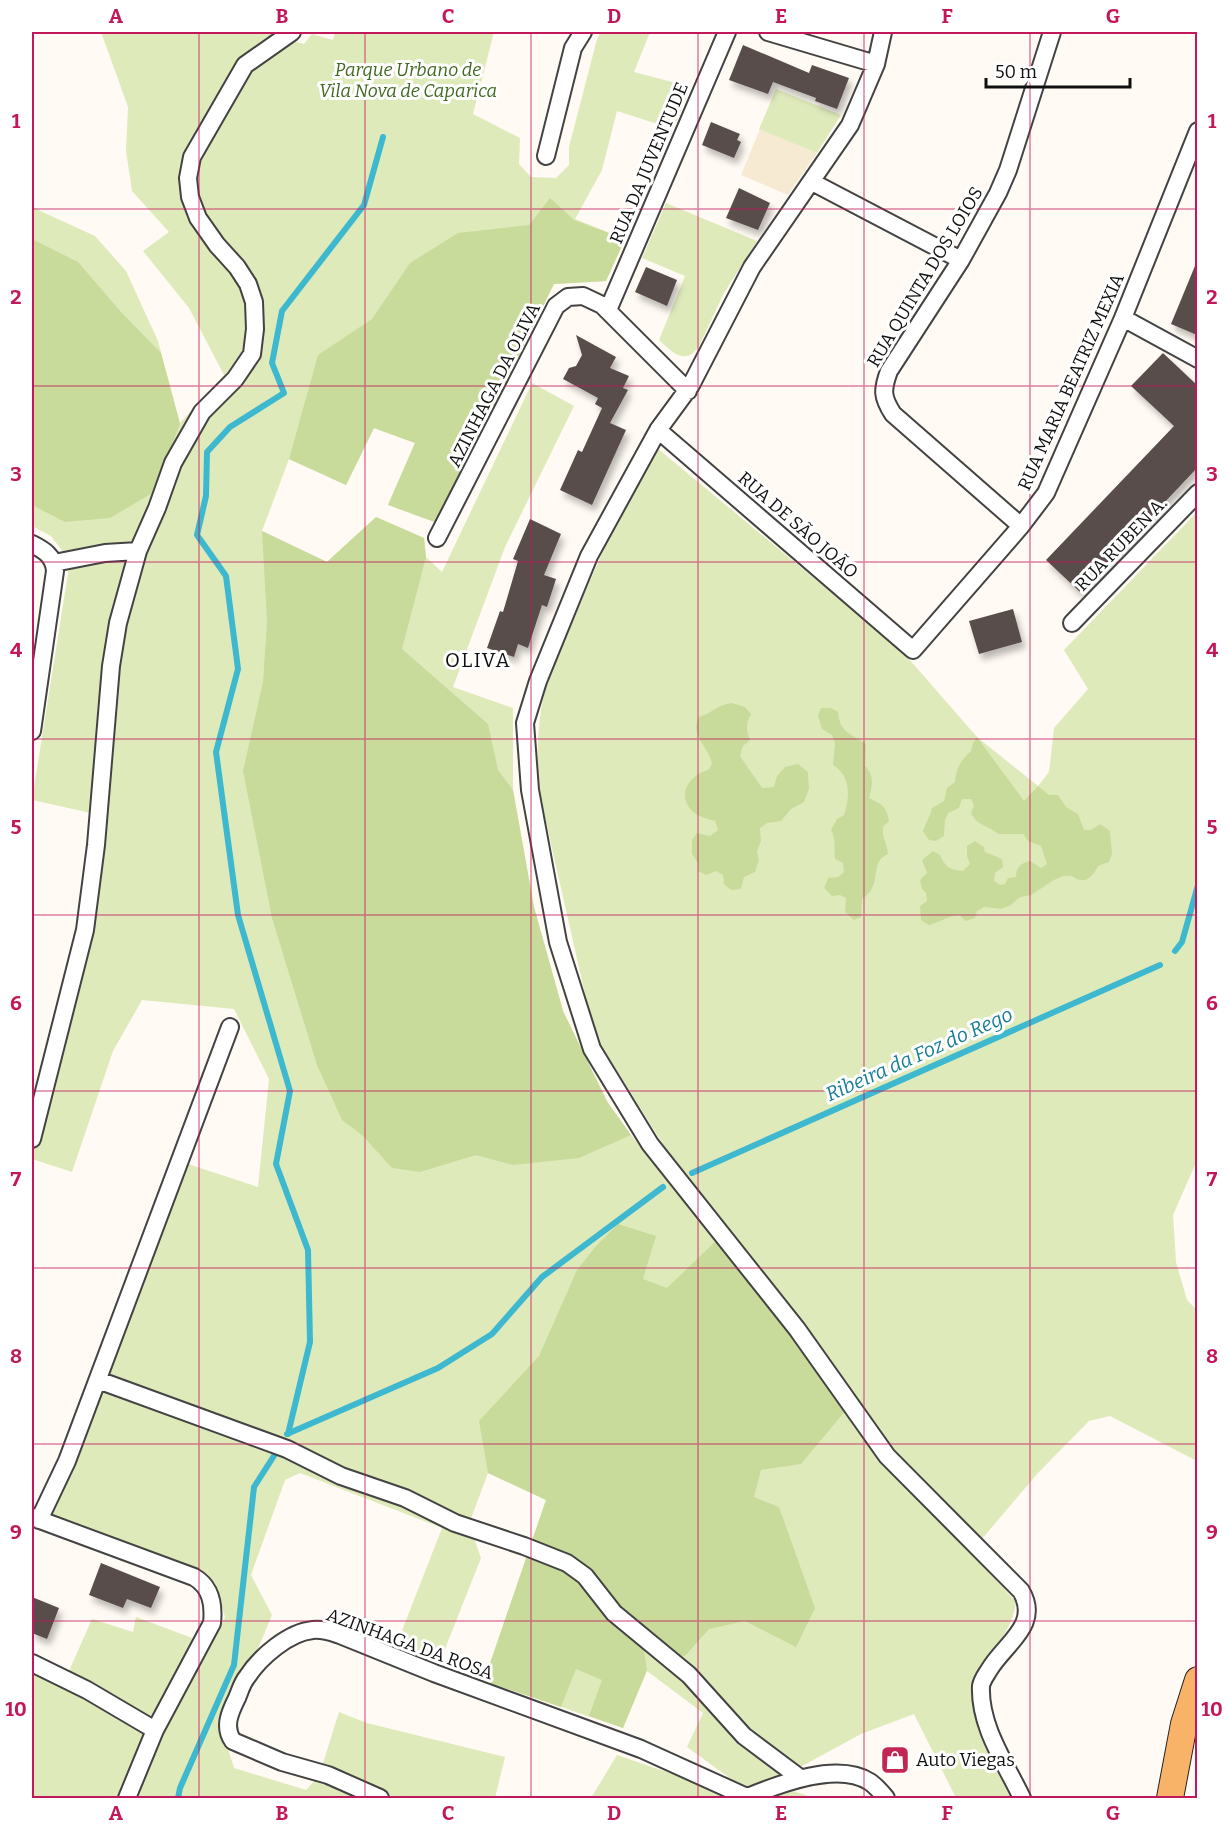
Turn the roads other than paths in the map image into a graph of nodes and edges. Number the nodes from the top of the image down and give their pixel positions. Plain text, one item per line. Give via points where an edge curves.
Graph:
1 (292, 32) edge
2 (583, 32) edge
3 (727, 32) edge
4 (768, 32) edge
5 (883, 32) edge
6 (1052, 32) edge
7 (876, 64) junction
8 (1197, 131) edge
9 (546, 156) dead end
10 (812, 182) junction
11 (961, 260) junction
12 (608, 310) junction
13 (1123, 318) junction
14 (1197, 359) edge
15 (688, 391) junction
16 (658, 430) junction
17 (1197, 493) edge
18 (1021, 526) junction
19 (437, 538) dead end
20 (32, 544) edge
21 (138, 551) junction
22 (54, 563) junction
23 (1072, 623) dead end
24 (913, 650) joint
25 (32, 731) edge
26 (230, 1027) dead end
27 (32, 1139) edge
28 (98, 1380) junction
29 (35, 1519) edge
30 (32, 1663) edge
31 (1197, 1680) edge
32 (155, 1730) junction
33 (800, 1778) junction
34 (127, 1798) edge
35 (381, 1798) edge
36 (748, 1798) edge
37 (886, 1798) edge
38 (1022, 1798) edge
39 (1170, 1798) edge

1 - 21 street via 245,65 192,157 188,178 198,218 237,267 254,302 252,354 235,379 202,412 173,463
2 - 9 street via 573,48
3 - 12 street, RUA DA JUVENTUDE
4 - 7 street
5 - 7 street
6 - 11 street, RUA QUINTA DOS LOIOS via 1008,170
7 - 10 street via 850,125
8 - 13 street, RUA MARIA BEATRIZ MEXIA
10 - 11 street
10 - 15 street via 752,267
11 - 18 street, RUA QUINTA DOS LOIOS via 889,371 884,385 885,401 893,414
12 - 15 street, AZINHAGA DA OLIVA
12 - 19 street, AZINHAGA DA OLIVA via 583,296 568,297 556,306
13 - 14 street
13 - 18 street, RUA MARIA BEATRIZ MEXIA via 1046,493
15 - 16 street
16 - 24 street, RUA DE SÃO JOÃO
16 - 38 street via 590,556 538,681 525,723 530,790 558,942 592,1049 650,1144 797,1329 887,1456 1026,1600 1027,1619 981,1683 987,1727
17 - 23 street, RUA RUBEN A.
18 - 24 street, RUA MARIA BEATRIZ MEXIA
20 - 22 street via 46,552
21 - 22 street
21 - 27 street via 118,623 111,666 85,930
22 - 25 street
26 - 28 street
28 - 29 street via 67,1461
28 - 33 street via 287,1449 455,1523 567,1563 585,1576 614,1613 689,1675 744,1736
29 - 32 street via 194,1577 208,1590 212,1623
30 - 32 street via 87,1689
31 - 39 main road
32 - 34 street
33 - 36 street
33 - 37 street via 851,1775 868,1780
35 - 36 street, AZINHAGA DA ROSA via 233,1741 229,1735 229,1713 247,1677 277,1645 292,1636 325,1630 641,1749

